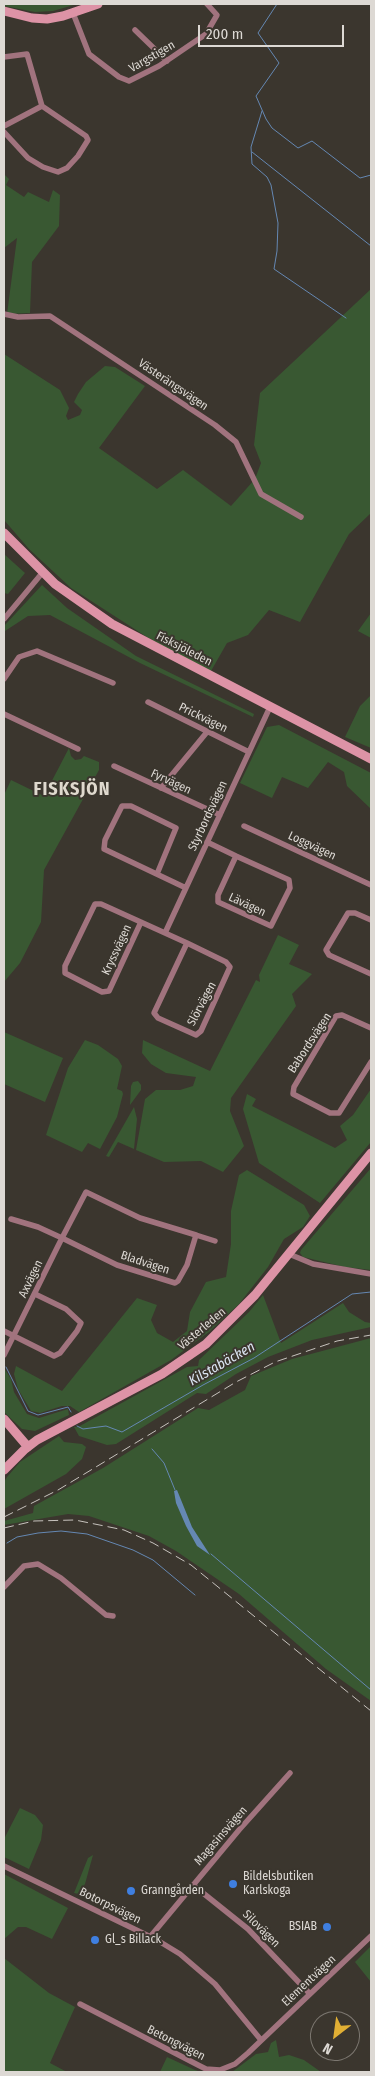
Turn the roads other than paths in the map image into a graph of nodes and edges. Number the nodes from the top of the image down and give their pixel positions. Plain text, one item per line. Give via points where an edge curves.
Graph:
1 (98, 4) edge
2 (207, 4) edge
3 (4, 11) edge
4 (73, 13) junction
5 (135, 30) dead end
6 (4, 57) edge
7 (167, 60) junction
8 (42, 106) junction
9 (4, 126) edge
10 (4, 132) edge
11 (4, 314) edge
12 (300, 517) dead end
13 (4, 533) edge
14 (43, 572) junction
15 (4, 619) edge
16 (4, 679) edge
17 (113, 683) dead end
18 (148, 702) dead end
19 (270, 708) junction
20 (4, 714) edge
21 (207, 732) junction
22 (78, 749) dead end
23 (249, 752) junction
24 (371, 759) edge
25 (114, 766) dead end
26 (161, 788) junction
27 (220, 815) junction
28 (244, 826) dead end
29 (207, 842) junction
30 (236, 856) junction
31 (157, 874) junction
32 (371, 885) edge
33 (186, 888) junction
34 (371, 920) edge
35 (141, 922) junction
36 (165, 933) junction
37 (187, 943) junction
38 (371, 974) edge
39 (371, 1028) edge
40 (371, 1062) edge
41 (371, 1153) edge
42 (11, 1219) dead end
43 (196, 1235) junction
44 (62, 1238) junction
45 (215, 1241) dead end
46 (289, 1254) junction
47 (371, 1274) edge
48 (34, 1294) junction
49 (4, 1330) edge
50 (14, 1336) junction
51 (4, 1356) edge
52 (4, 1419) edge
53 (28, 1447) junction
54 (4, 1470) edge
55 (4, 1587) edge
56 (113, 1616) dead end
57 (290, 1774) dead end
58 (4, 1866) edge
59 (193, 1885) junction
60 (371, 1936) edge
61 (150, 1937) junction
62 (310, 1994) junction
63 (80, 2004) dead end
64 (260, 2040) junction

1 - 4 street
2 - 7 street, Vargstigen via 217,15 213,25 197,41
3 - 4 street via 40,19
4 - 7 street, Vargstigen via 89,54 124,80 135,80
5 - 7 street
6 - 8 street via 27,54
8 - 9 street
8 - 10 street via 88,140 78,156 62,171 50,170 36,163
11 - 12 street, Västerängsvägen via 50,316 215,425 236,442 261,494
13 - 14 street, Fisksjöleden
14 - 15 street
14 - 19 street, Fisksjöleden via 80,603 123,631
16 - 17 street via 19,657 37,651
18 - 21 street, Prickvägen
19 - 23 street, Styrbordsvägen
19 - 24 street, Fisksjöleden
20 - 22 street
21 - 23 street, Prickvägen
21 - 26 street
23 - 27 street, Styrbordsvägen
25 - 26 street, Fyrvägen
26 - 27 street, Fyrvägen
27 - 29 street, Styrbordsvägen
28 - 32 street, Loggvägen
29 - 30 street, Lävägen
29 - 33 street, Styrbordsvägen
30 - 30 street, Lävägen via 290,883 271,926 218,902 218,895
31 - 31 street via 104,849 105,840 122,806 130,806 176,828
31 - 33 street
33 - 36 street, Styrbordsvägen
34 - 38 street via 348,913 326,950 330,955
35 - 35 street, Kryssvägen via 95,904 65,966 65,973 102,992 109,991
35 - 36 street, Kryssvägen
36 - 37 street, Slörvägen
37 - 37 street, Slörvägen via 230,967 201,1031 196,1035 158,1018 154,1013
39 - 40 street, Babordsvägen via 342,1015 336,1016 292,1094 330,1113 339,1113
41 - 46 street, Västerleden
42 - 44 street
43 - 44 street, Axvägen via 140,1218 86,1192
43 - 44 street, Bladvägen via 187,1265 175,1282 117,1265
43 - 45 street
44 - 48 street, Axvägen
46 - 47 street via 312,1264
46 - 53 street, Västerleden via 231,1321 192,1355
48 - 50 street, Axvägen
48 - 50 street via 71,1313 79,1320 80,1326 57,1355
49 - 50 street
50 - 51 street, Axvägen
52 - 53 street
53 - 54 street, Västerleden
55 - 56 street via 24,1566 38,1564 61,1578 106,1615
57 - 59 street, Magasinsvägen
58 - 61 street, Botorpsvägen
59 - 61 street, Magasinsvägen
59 - 62 street, Silovägen via 248,1929
60 - 62 street, Elementvägen
61 - 64 street, Botorpsvägen via 204,1973
62 - 64 street, Elementvägen
63 - 64 street, Betongvägen via 213,2070 235,2064

